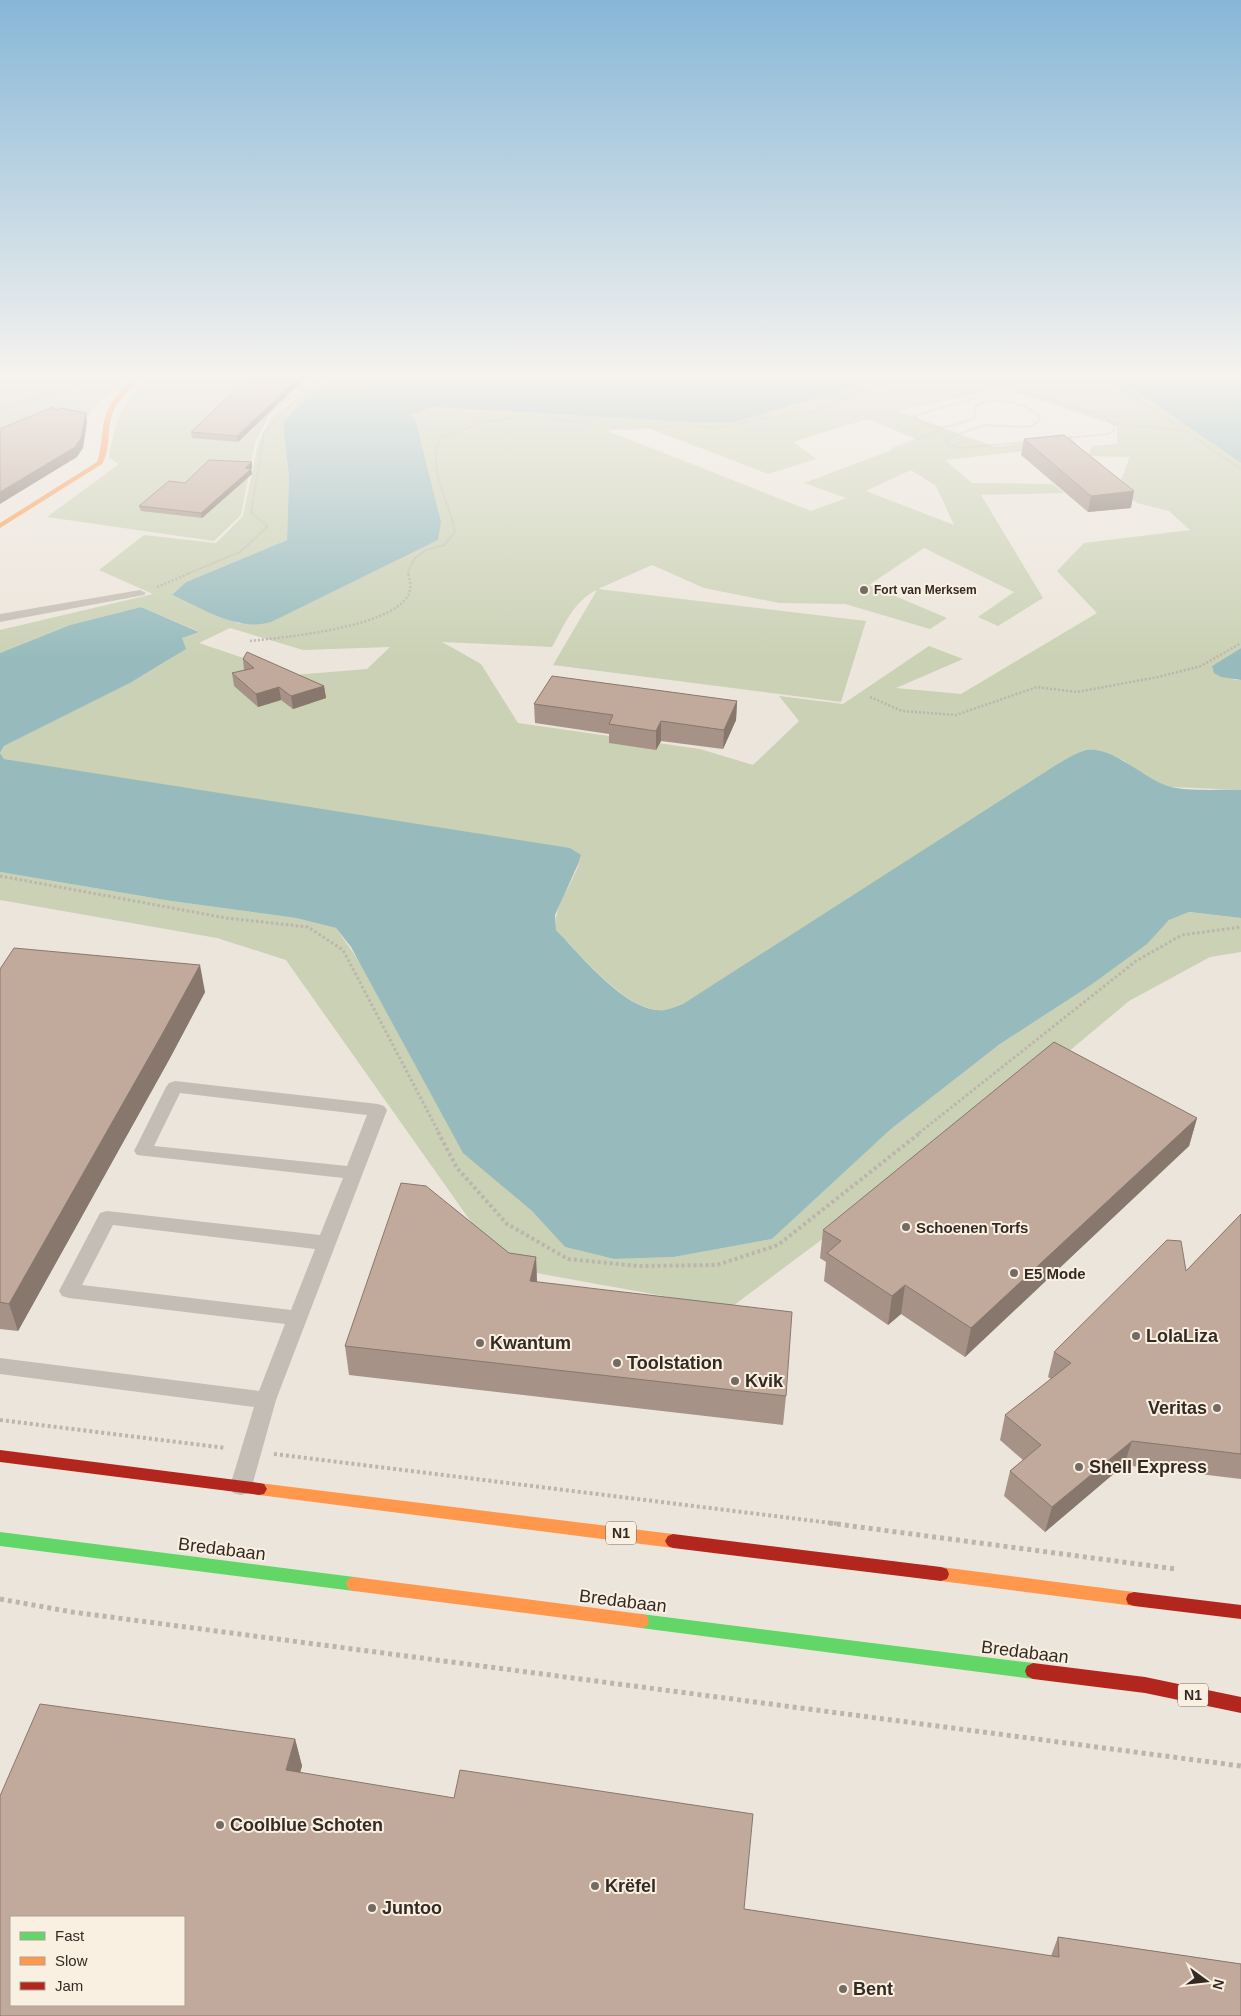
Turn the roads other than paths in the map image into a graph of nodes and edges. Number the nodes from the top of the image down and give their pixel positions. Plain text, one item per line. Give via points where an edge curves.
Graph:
1 (87, 471) edge
2 (0, 526) edge
3 (140, 593) road end
4 (0, 618) edge
5 (353, 1173) junction
6 (326, 1243) junction
7 (298, 1318) junction
8 (0, 1366) edge
9 (266, 1400) junction
10 (0, 1456) edge
11 (241, 1486) junction
12 (0, 1539) edge
13 (1241, 1612) edge
14 (1241, 1705) edge

1 - 2 main road
3 - 4 lane
5 - 5 lane via 378,1110 176,1087 144,1151
5 - 6 lane
6 - 7 lane
6 - 7 lane via 107,1218 69,1291
7 - 9 lane
8 - 9 lane
9 - 11 lane
10 - 11 main road, N1
11 - 13 main road, N1
12 - 14 main road, Bredabaan / N1 via 1145,1686

